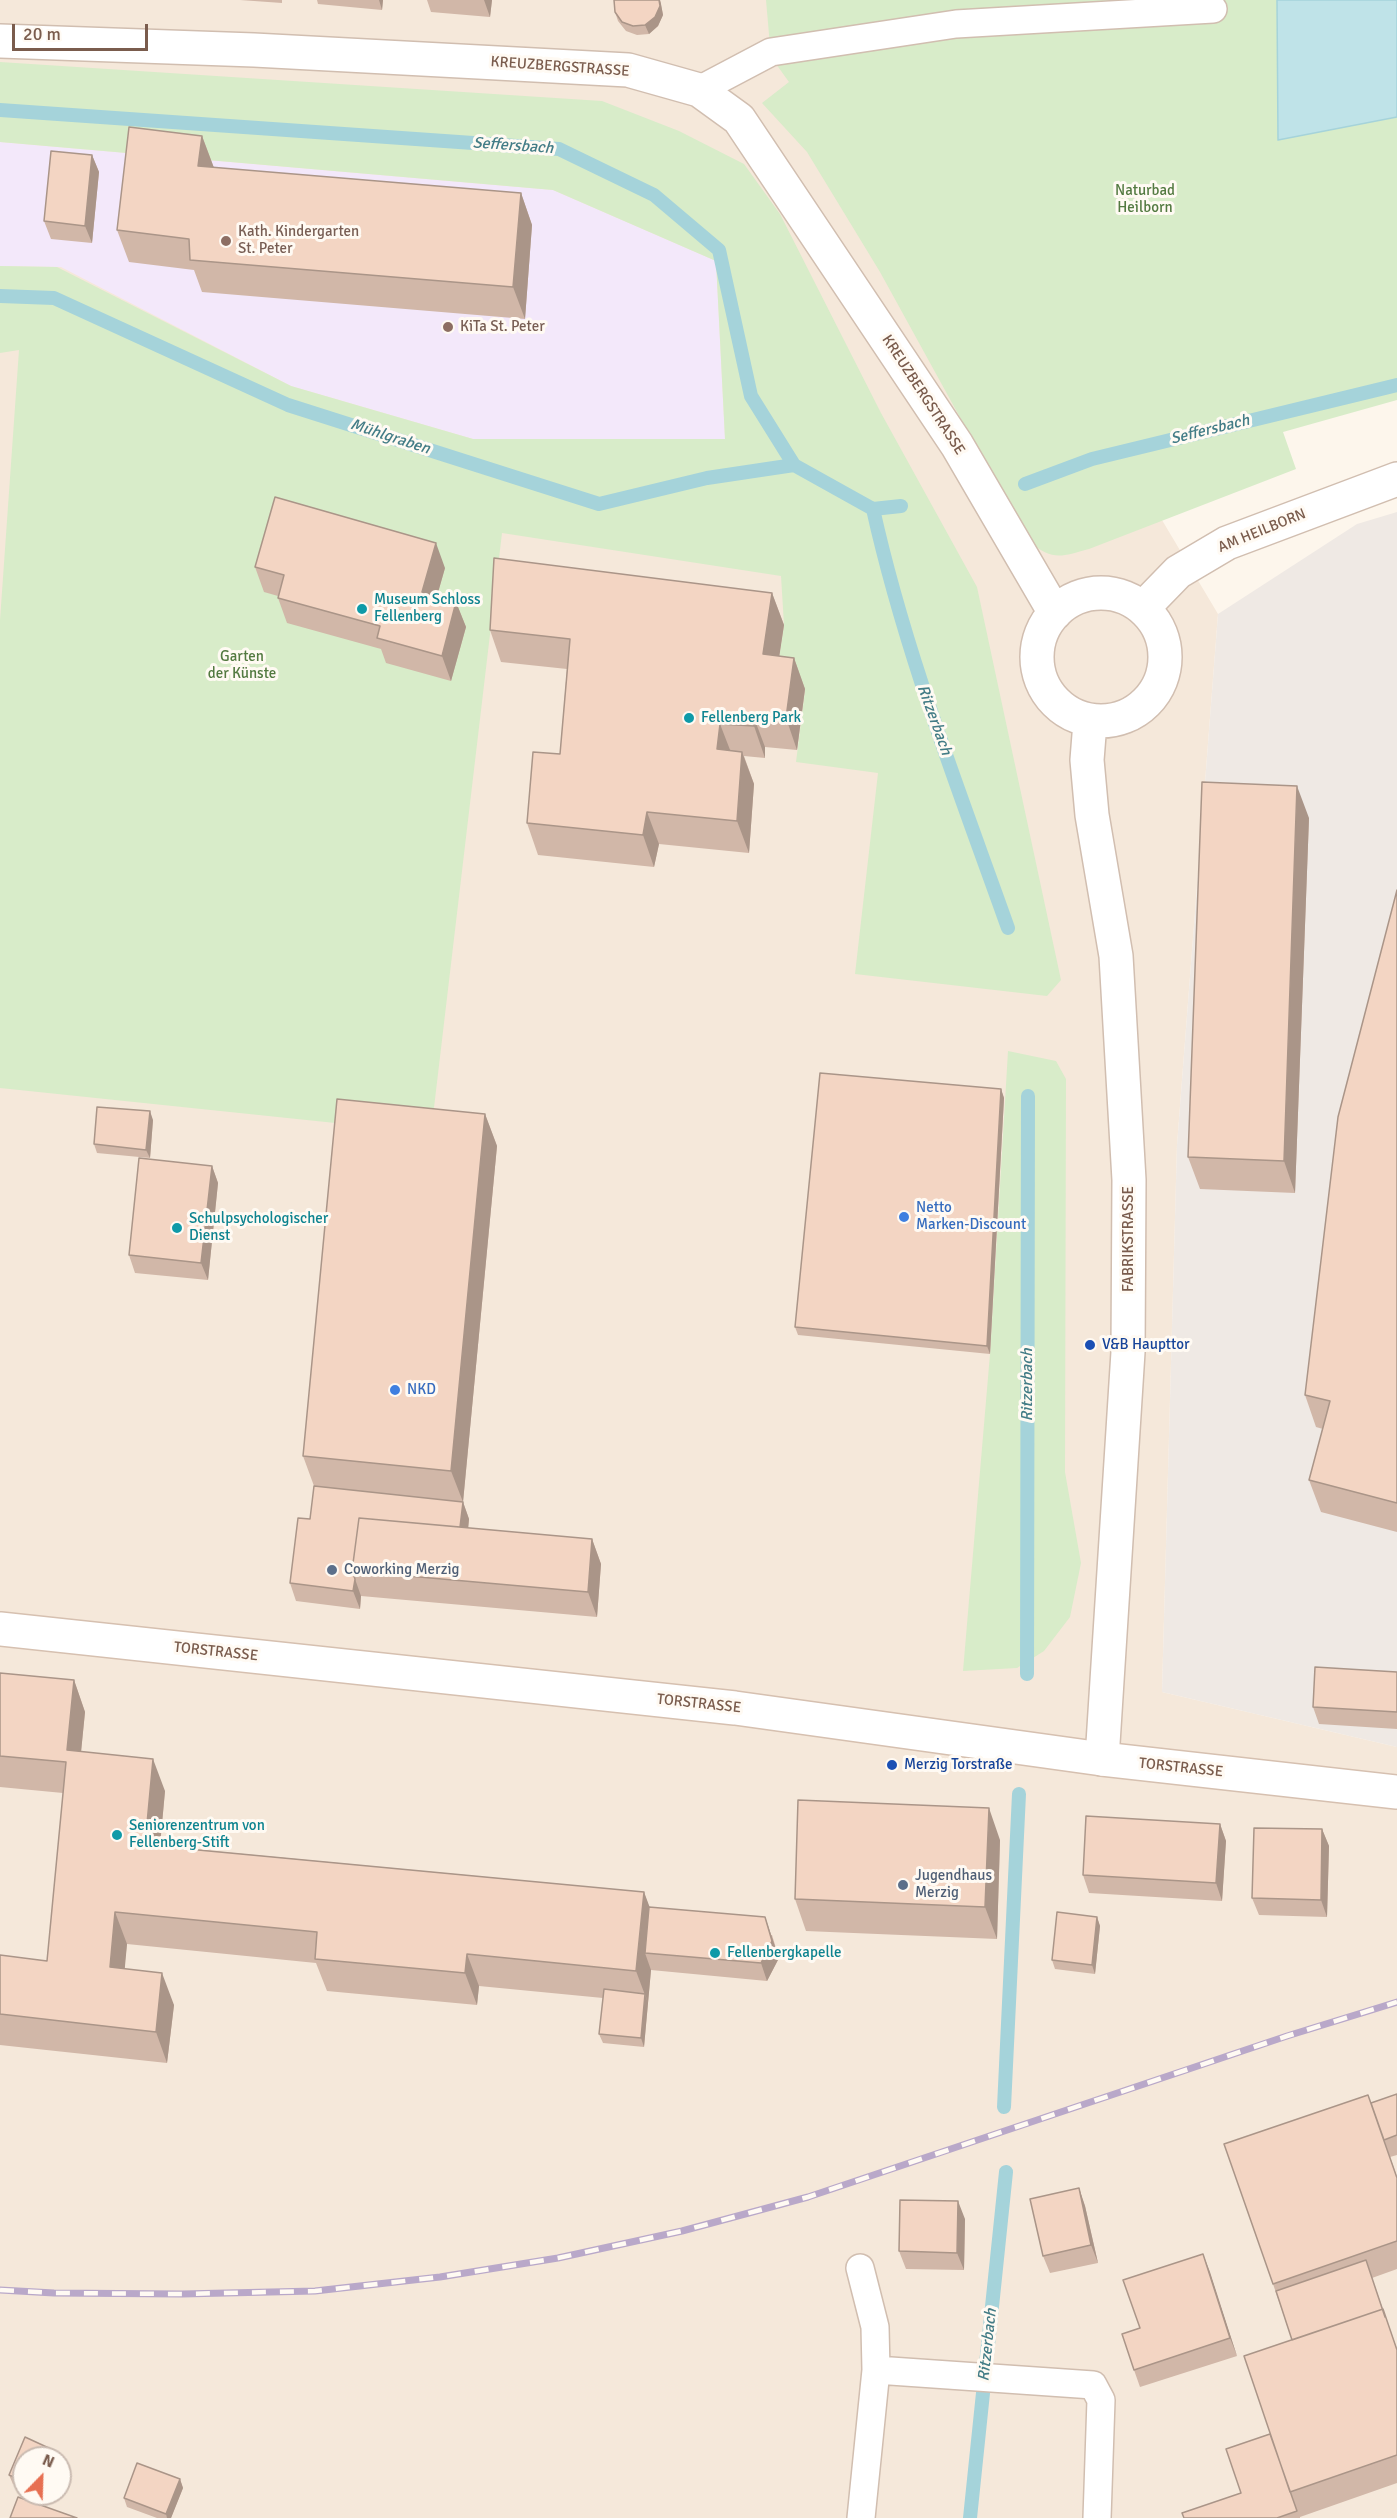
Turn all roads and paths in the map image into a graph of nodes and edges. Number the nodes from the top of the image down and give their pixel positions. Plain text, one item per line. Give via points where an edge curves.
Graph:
1 (1213, 9) dead end
2 (0, 41) edge
3 (699, 90) junction
4 (1397, 479) edge
5 (1143, 608) junction
6 (1055, 613) junction
7 (1090, 722) junction
8 (0, 1629) edge
9 (1102, 1759) junction
10 (1397, 1792) edge
11 (860, 2268) dead end
12 (876, 2370) junction
13 (861, 2518) edge
14 (1096, 2518) edge

1 - 3 lane via 956,24 771,52
2 - 3 street, KREUZBERGSTRASSE via 628,70
3 - 6 street, KREUZBERGSTRASSE via 740,119 957,445
4 - 5 street, AM HEILBORN via 1227,543 1178,572
5 - 6 street via 1108,593 1088,594
5 - 7 street via 1164,641 1166,661 1162,680 1137,711 1120,719
6 - 7 street via 1042,631 1037,651 1039,672 1047,691 1061,707
7 - 9 street, FABRIKSTRASSE via 1088,771 1116,957 1129,1180 1128,1352
8 - 9 street, TORSTRASSE via 735,1708
9 - 10 street, TORSTRASSE
11 - 12 lane via 875,2327
12 - 13 lane
12 - 14 lane via 1093,2385 1101,2400

